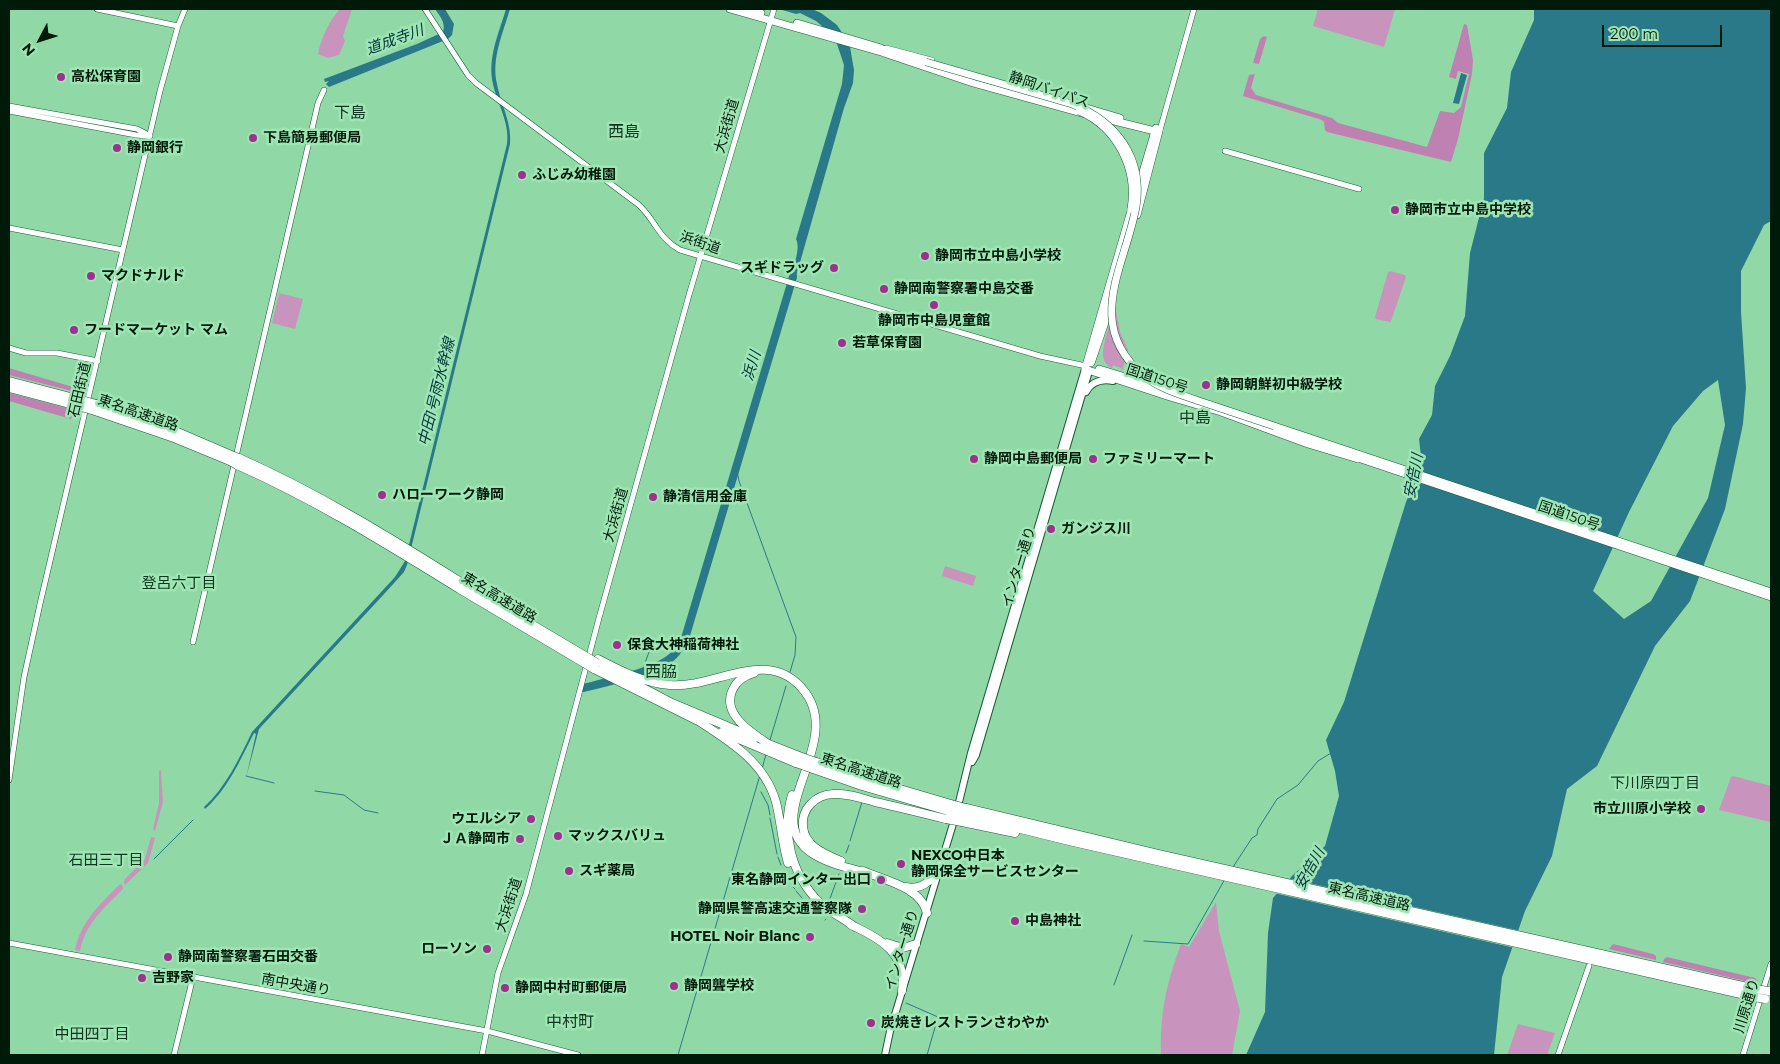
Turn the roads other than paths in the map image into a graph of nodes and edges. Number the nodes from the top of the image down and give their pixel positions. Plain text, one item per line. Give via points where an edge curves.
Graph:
1 (97, 9) edge
2 (185, 9) edge
3 (425, 9) edge
4 (730, 9) edge
5 (748, 9) edge
6 (1194, 9) edge
7 (772, 14) edge
8 (178, 26) junction
9 (885, 51) junction
10 (324, 90) dead end
11 (9, 106) edge
12 (9, 111) edge
13 (1157, 130) junction
14 (150, 136) junction
15 (1225, 151) dead end
16 (1358, 189) dead end
17 (9, 228) edge
18 (123, 250) junction
19 (701, 256) junction
20 (1101, 335) junction
21 (9, 348) edge
22 (98, 361) junction
23 (1088, 368) junction
24 (1110, 372) junction
25 (9, 381) edge
26 (9, 388) edge
27 (1146, 389) junction
28 (1082, 399) junction
29 (81, 403) junction
30 (1274, 427) joint
31 (1359, 456) junction
32 (1729, 580) junction
33 (463, 587) junction
34 (1771, 592) edge
35 (1771, 597) edge
36 (193, 642) dead end
37 (596, 664) junction
38 (624, 682) junction
39 (700, 722) junction
40 (768, 746) junction
41 (968, 769) junction
42 (9, 780) edge
43 (959, 802) dead end
44 (949, 815) junction
45 (1016, 828) junction
46 (1129, 851) junction
47 (941, 862) junction
48 (867, 873) junction
49 (894, 884) junction
50 (927, 913) junction
51 (855, 927) junction
52 (871, 936) junction
53 (9, 943) edge
54 (916, 944) junction
55 (1587, 962) junction
56 (1771, 964) edge
57 (193, 977) junction
58 (902, 991) junction
59 (1770, 992) edge
60 (1755, 993) junction
61 (1768, 1000) edge
62 (487, 1031) junction
63 (174, 1055) edge
64 (482, 1055) edge
65 (578, 1055) edge
66 (885, 1055) edge
67 (1558, 1055) edge
68 (1743, 1055) edge

1 - 8 street
2 - 8 street, 石田街道
3 - 19 street, 浜街道 via 476,84 639,205 668,243
4 - 7 highway, 静岡バイパス
5 - 7 highway, 静岡バイパス
6 - 13 street
7 - 9 highway, 静岡バイパス via 828,35
7 - 19 street, 大浜街道
8 - 14 street, 石田街道
9 - 13 highway via 974,83
9 - 30 highway, 静岡バイパス, bridge via 1072,104 1108,124 1128,152 1137,184 1136,207 1112,297 1113,324 1121,346 1140,373 1158,385
10 - 36 street via 318,103
11 - 14 street via 137,129
12 - 14 street
13 - 20 highway, 国道150号 via 1153,159
13 - 23 highway
14 - 18 street, 石田街道
15 - 16 street
17 - 18 street
18 - 22 street, 石田街道
19 - 23 street, 浜街道
19 - 62 street, 大浜街道 via 599,618 526,894 498,973
20 - 23 highway, 国道150号
20 - 24 highway, 国道150号 via 1096,362
21 - 22 street
22 - 42 street, 石田街道 via 24,677
23 - 24 highway, 国道150号
23 - 27 highway, 国道150号
23 - 28 main road, インター通り
23 - 41 main road, インター通り
24 - 31 highway, 国道150号 via 1300,431
25 - 29 highway, 東名高速道路
26 - 29 highway, 東名高速道路
27 - 28 main road via 1102,380 1091,385
27 - 31 highway, 国道150号 via 1323,449
28 - 41 main road, インター通り via 976,755
29 - 33 highway, 東名高速道路, bridge via 175,432 316,499
30 - 31 highway, 国道150号
31 - 32 highway, 国道150号
32 - 34 highway, 国道150号
32 - 35 highway, 国道150号
33 - 37 highway, 東名高速道路, bridge
33 - 37 highway, 東名高速道路, bridge
37 - 38 highway, 東名高速道路
37 - 48 highway via 670,685 693,684 758,669 792,679 810,701 817,728 794,806 797,834 805,848 818,857
38 - 39 highway, 東名高速道路
38 - 40 highway, 東名高速道路
39 - 40 highway, 東名高速道路
39 - 51 highway via 739,749 761,772 776,802 783,845 794,876 818,906
40 - 44 highway, 東名高速道路, bridge via 815,765 866,779
40 - 51 highway via 737,719 731,706 731,692 744,676 769,673 787,680 799,690 808,705 812,737 789,805 790,851 798,874 820,903
41 - 43 main road, インター通り
44 - 45 highway, 東名高速道路, bridge via 964,815
44 - 47 main road, インター通り
44 - 48 highway via 845,795 818,798 803,817 806,838 821,853
45 - 46 highway, 東名高速道路
45 - 46 highway, 東名高速道路
46 - 55 highway, 東名高速道路 via 1179,866
46 - 60 highway, 東名高速道路 via 1184,859 1588,950
47 - 49 highway via 924,885 911,888
47 - 50 main road, インター通り
48 - 49 highway
49 - 50 highway via 916,894
50 - 54 main road, インター通り
51 - 52 highway
52 - 54 highway via 898,947
52 - 58 highway via 895,954 903,975
53 - 57 street, 南中央通り
54 - 58 main road, インター通り
55 - 60 highway, 東名高速道路
55 - 67 street
56 - 68 street, 川原通り
57 - 62 street, 南中央通り
57 - 63 street
58 - 66 main road, インター通り
59 - 60 highway, 東名高速道路, bridge
60 - 61 highway, 東名高速道路, bridge
62 - 64 street, 大浜街道
62 - 65 street, 南中央通り

